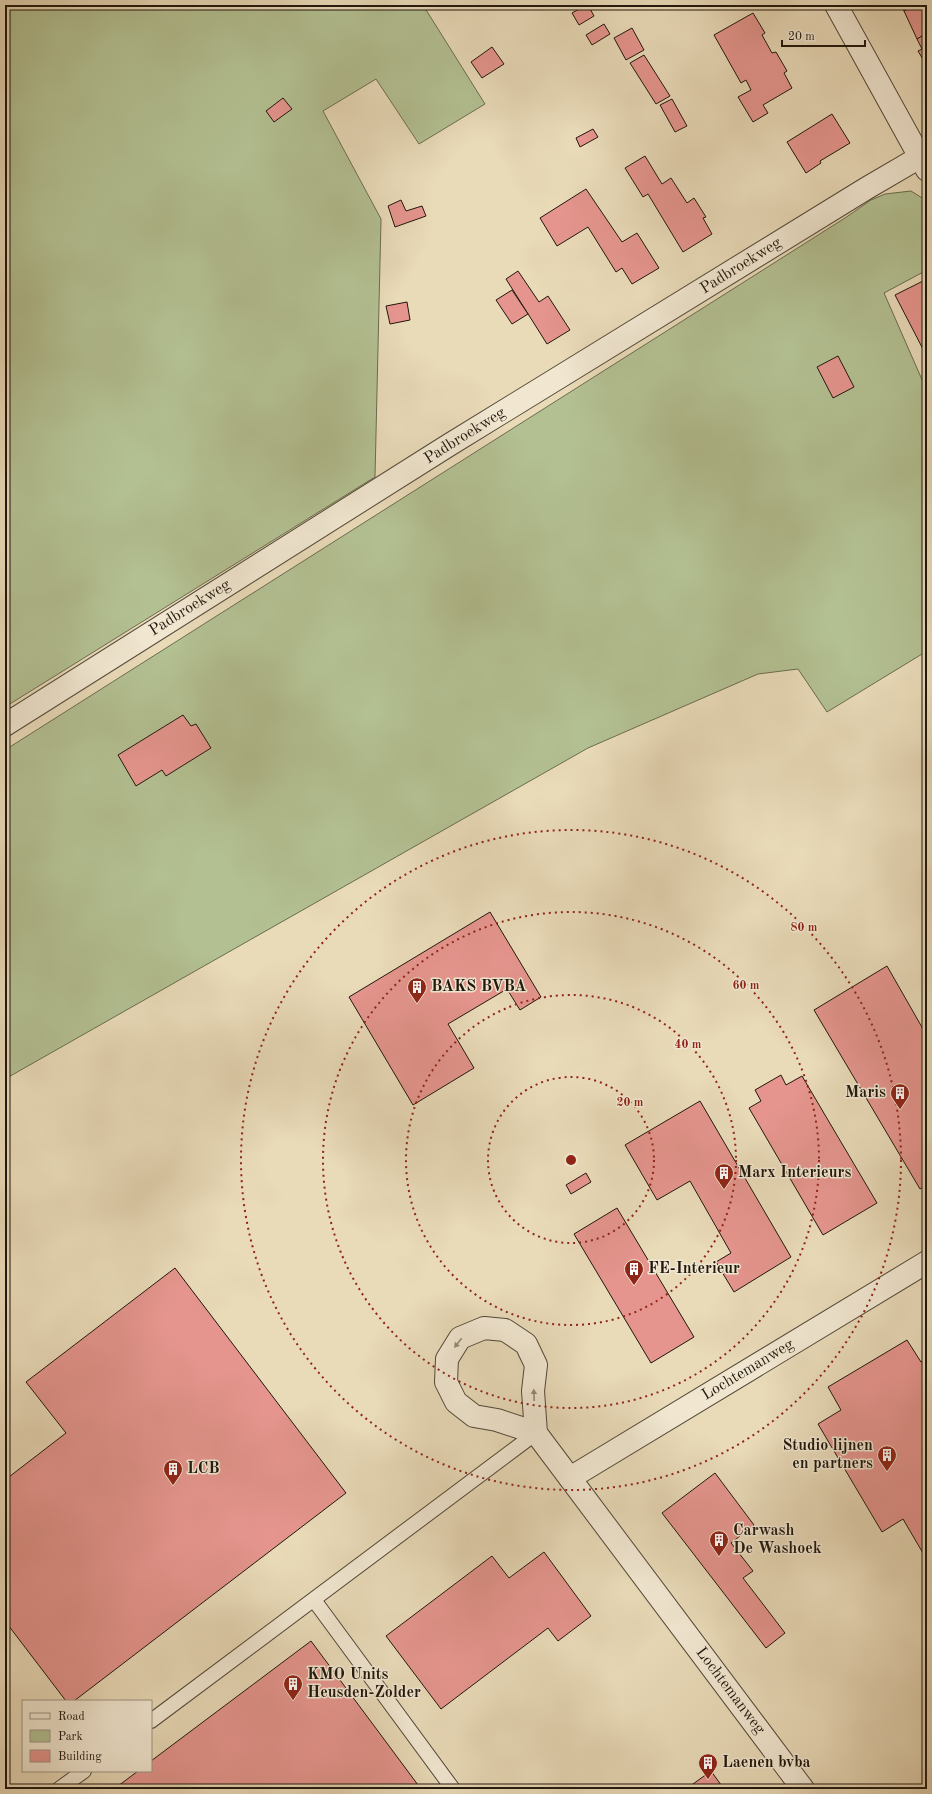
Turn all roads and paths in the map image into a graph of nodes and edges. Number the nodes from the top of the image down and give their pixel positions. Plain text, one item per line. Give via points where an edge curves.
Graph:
1 (836, 5) edge
2 (925, 159) edge
3 (5, 725) edge
4 (927, 1262) edge
5 (536, 1434) junction
6 (570, 1478) junction
7 (314, 1600) junction
8 (152, 1720) edge
9 (83, 1772) edge
10 (59, 1789) edge
11 (454, 1789) edge
12 (803, 1789) edge

1 - 2 street
2 - 3 street, Padbroekweg via 867,188 456,441
4 - 6 street, Lochtemanweg
5 -> 5 street via 533,1391 536,1365 526,1344 505,1330 484,1328 460,1338 447,1359 446,1382 456,1402 474,1416 497,1420
5 - 6 street, Lochtemanweg
5 - 7 lane
6 - 12 street, Lochtemanweg
7 - 8 lane
7 - 11 lane
9 - 10 lane

